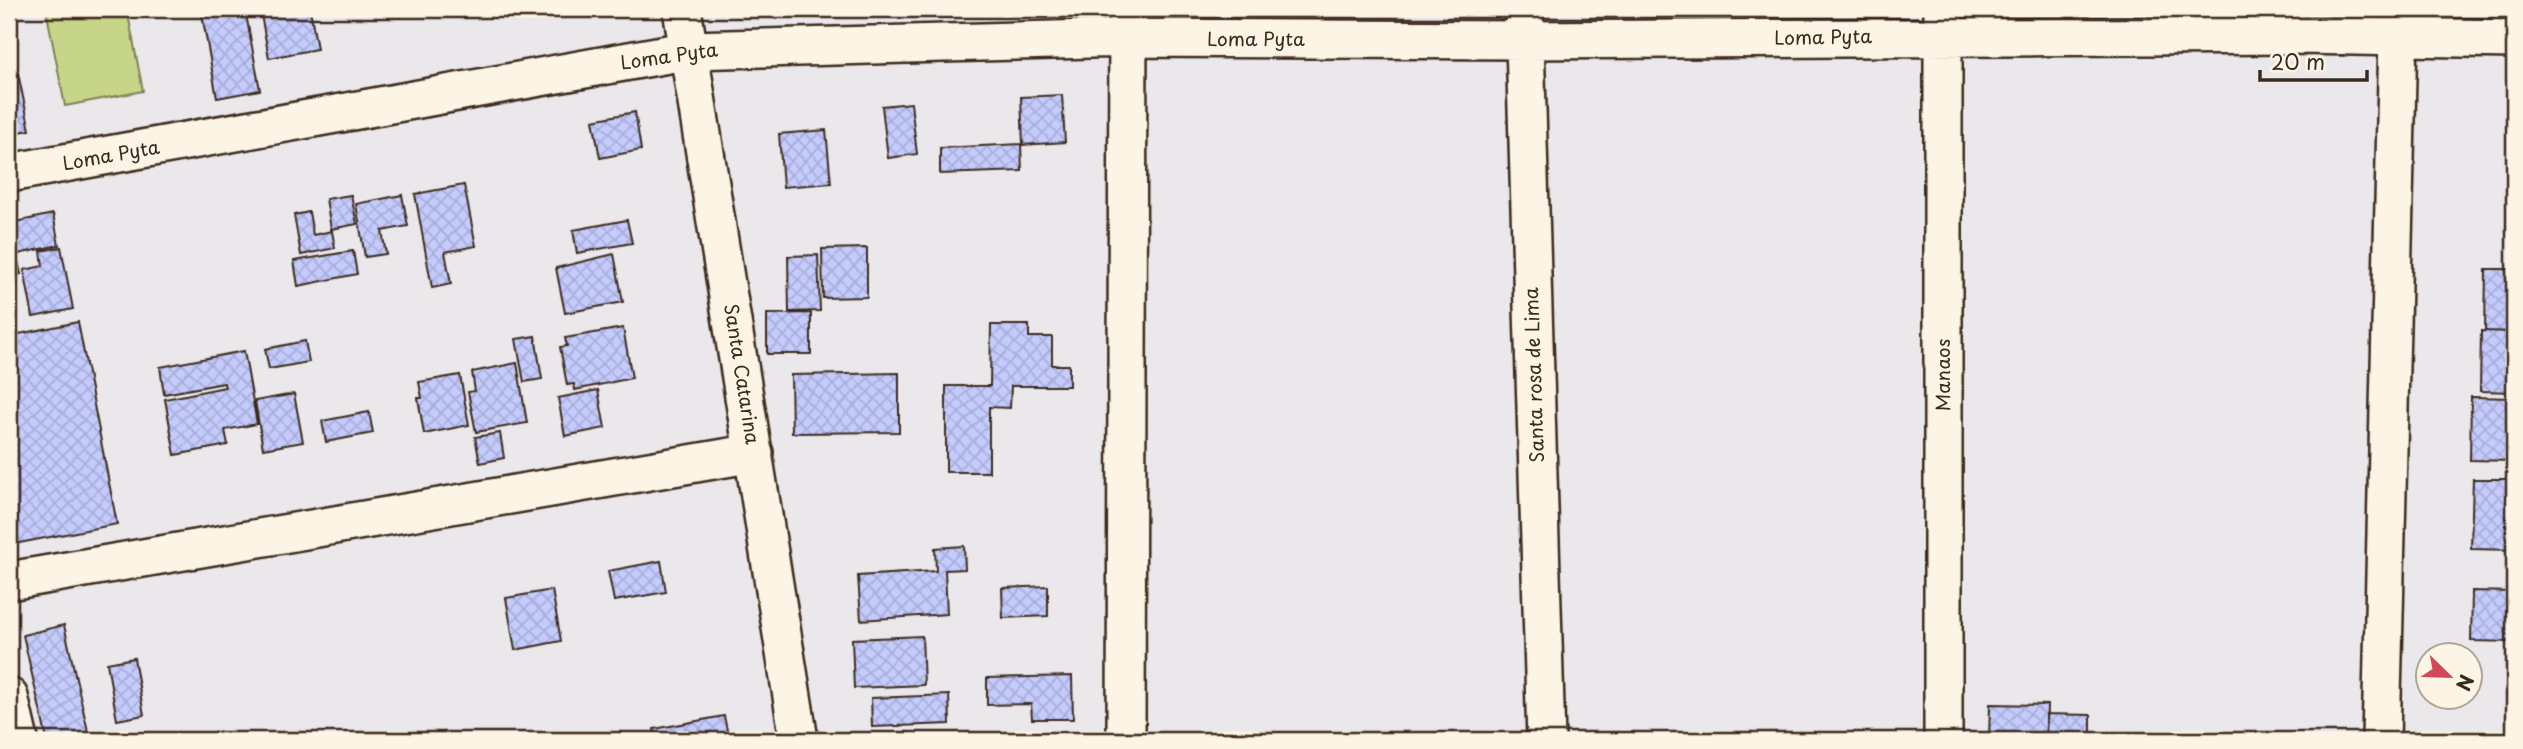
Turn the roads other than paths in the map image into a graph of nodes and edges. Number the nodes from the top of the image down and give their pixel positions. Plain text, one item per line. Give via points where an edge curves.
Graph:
1 (682, 9) edge
2 (1943, 22) edge
3 (1128, 23) edge
4 (1524, 24) edge
5 (2398, 36) junction
6 (2514, 39) edge
7 (690, 50) junction
8 (9, 173) edge
9 (754, 453) junction
10 (9, 581) edge
11 (9, 697) edge
12 (19, 740) edge
13 (799, 740) edge
14 (1126, 740) edge
15 (1546, 740) edge
16 (1943, 740) edge
17 (2381, 740) edge

1 - 7 street, Santa Catarina
2 - 4 street, Loma Pyta
2 - 5 street, Loma Pyta
2 - 16 street, Manaos
3 - 4 street, Loma Pyta
3 - 7 street, Loma Pyta
3 - 14 street
4 - 15 street, Santa rosa de Lima
5 - 6 street, Loma Pyta
5 - 17 street
7 - 8 street, Loma Pyta
7 - 9 street, Santa Catarina
9 - 10 street
9 - 13 street, Santa Catarina
11 - 12 street

